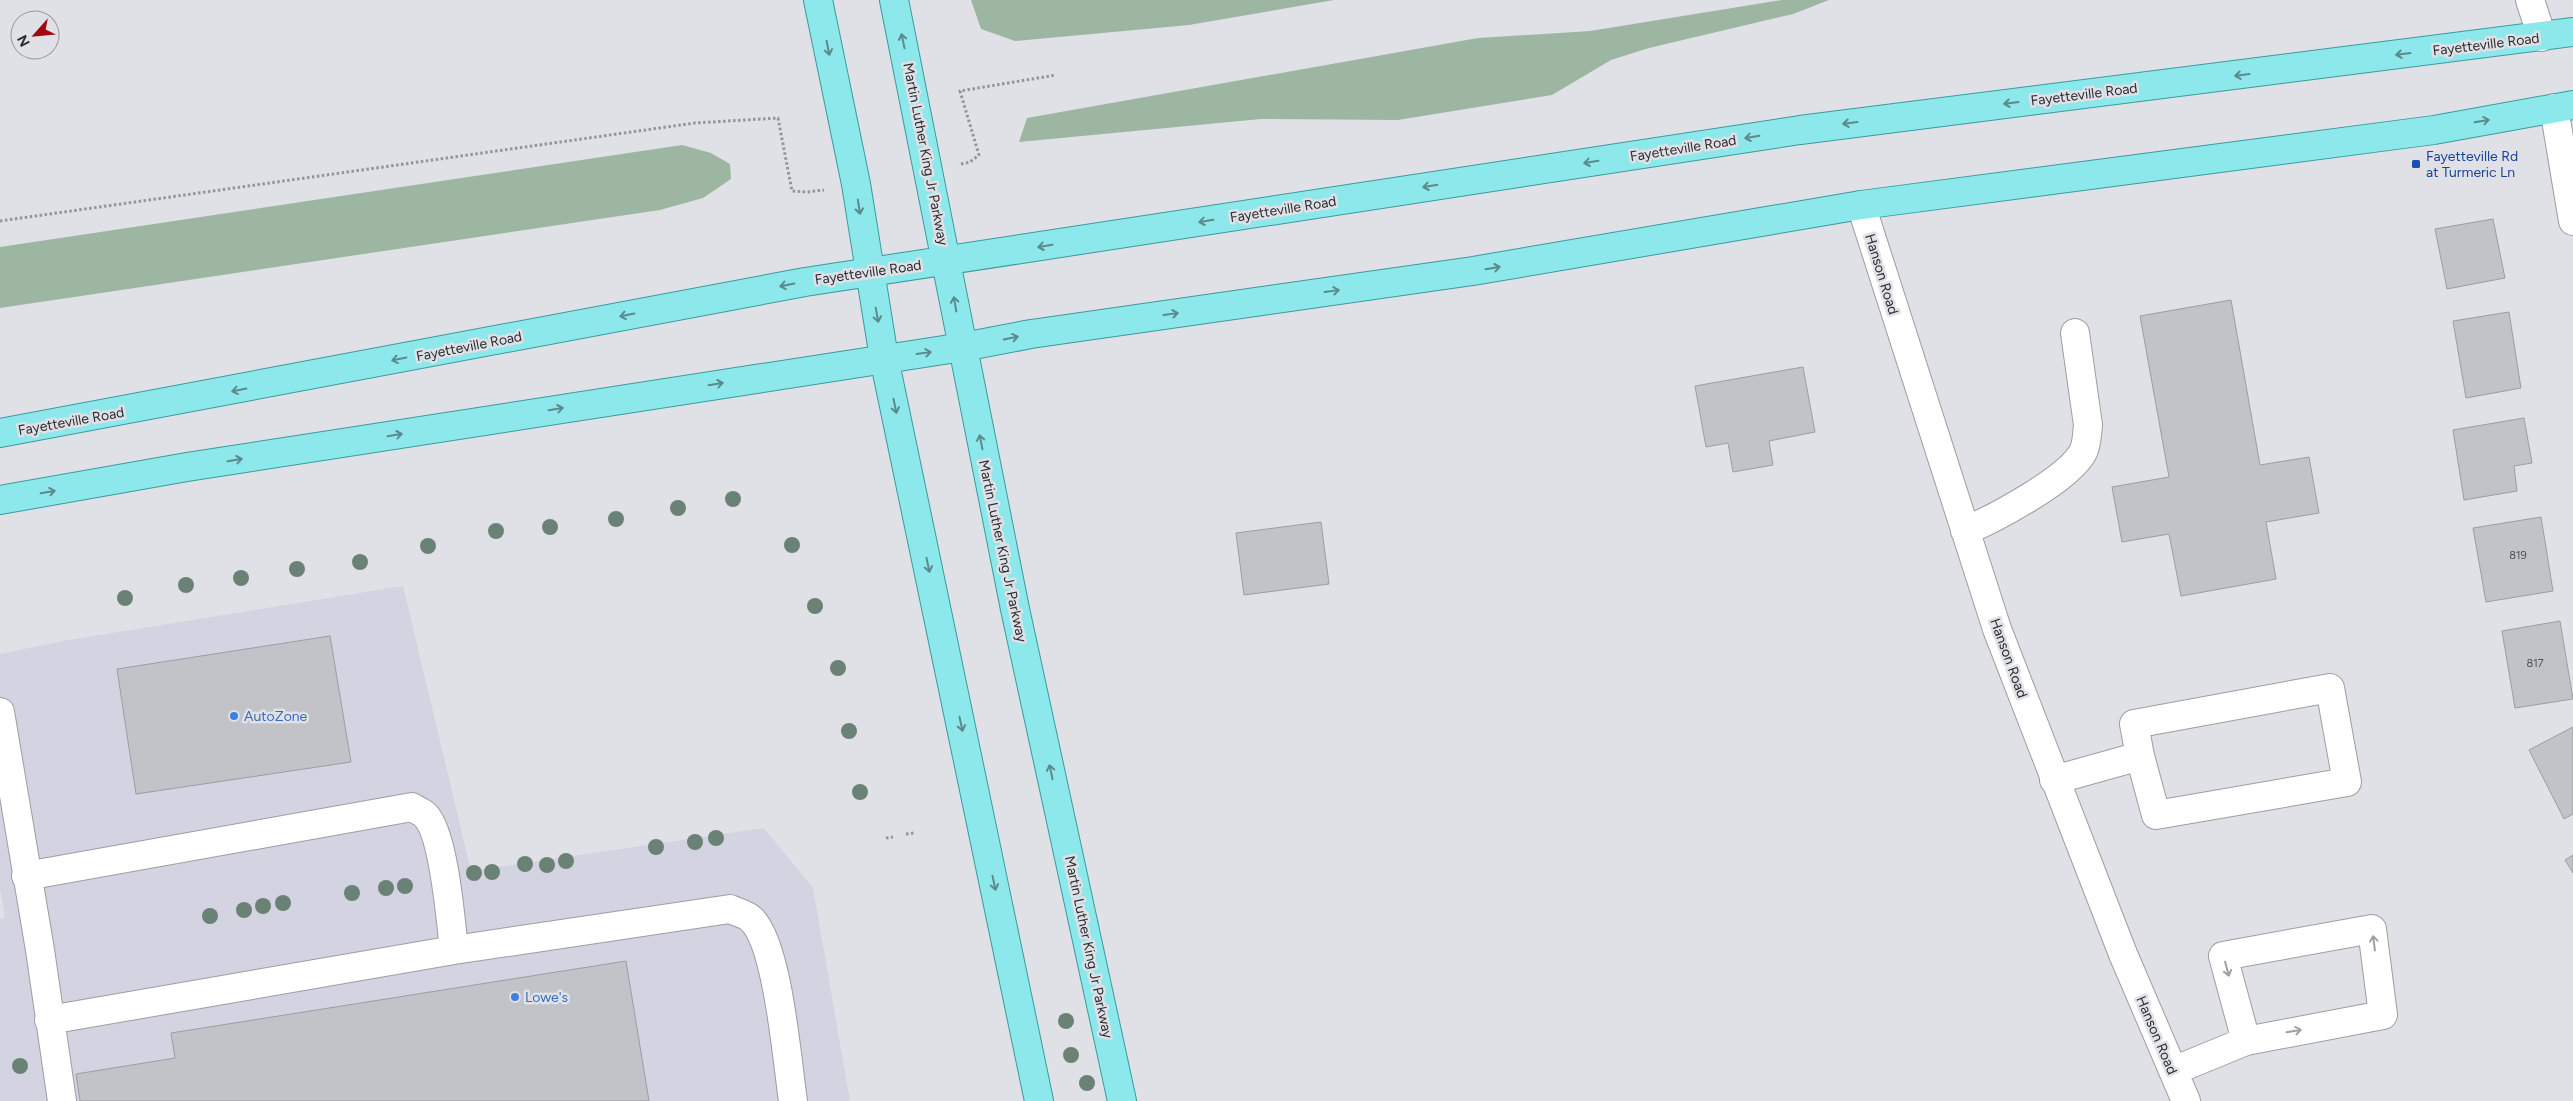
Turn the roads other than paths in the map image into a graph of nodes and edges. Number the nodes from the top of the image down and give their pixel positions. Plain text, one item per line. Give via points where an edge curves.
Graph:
1 (818, 0) edge
2 (894, 0) edge
3 (2530, 0) edge
4 (2573, 32) edge
5 (2542, 37) junction
6 (2564, 107) edge
7 (1861, 205) junction
8 (2573, 221) edge
9 (947, 260) junction
10 (870, 272) junction
11 (2075, 333) dead end
12 (963, 347) junction
13 (884, 358) junction
14 (0, 433) edge
15 (0, 500) edge
16 (1965, 531) junction
17 (0, 712) edge
18 (2140, 756) junction
19 (2054, 780) junction
20 (26, 876) junction
21 (454, 950) junction
22 (48, 1020) junction
23 (2246, 1040) junction
24 (2173, 1070) junction
25 (62, 1101) edge
26 (793, 1101) edge
27 (1038, 1101) edge
28 (1122, 1101) edge
29 (2186, 1101) edge

1 -> 10 main road via 856,184
9 -> 2 main road, Martin Luther King Jr Parkway
3 - 5 street
4 - 5 main road, Fayetteville Road
5 -> 9 main road, Fayetteville Road via 1800,130
7 -> 6 main road via 2434,130
6 - 8 street
12 -> 7 main road via 1031,334 1473,271
7 - 16 street, Hanson Road
9 - 10 main road, Fayetteville Road
12 -> 9 main road, Martin Luther King Jr Parkway
10 -> 13 main road
10 -> 14 main road, Fayetteville Road
11 - 16 street via 2088,425 2083,453 2046,485 2012,508
13 -> 12 main road
28 -> 12 main road, Martin Luther King Jr Parkway via 1015,609
15 -> 13 main road via 187,467
13 -> 27 main road
16 - 19 street, Hanson Road via 1997,629
17 - 20 street
18 - 18 street via 2156,815 2347,782 2330,688 2134,724
18 - 19 street
19 - 24 street, Hanson Road
20 - 21 street via 412,807 426,816 436,836 449,900
20 - 22 street via 40,950
21 - 22 street
21 - 26 street via 730,909 750,918 764,937 772,961
22 - 25 street
23 -> 23 street via 2383,1015 2372,929 2223,956
23 - 24 street
24 - 29 street, Hanson Road

